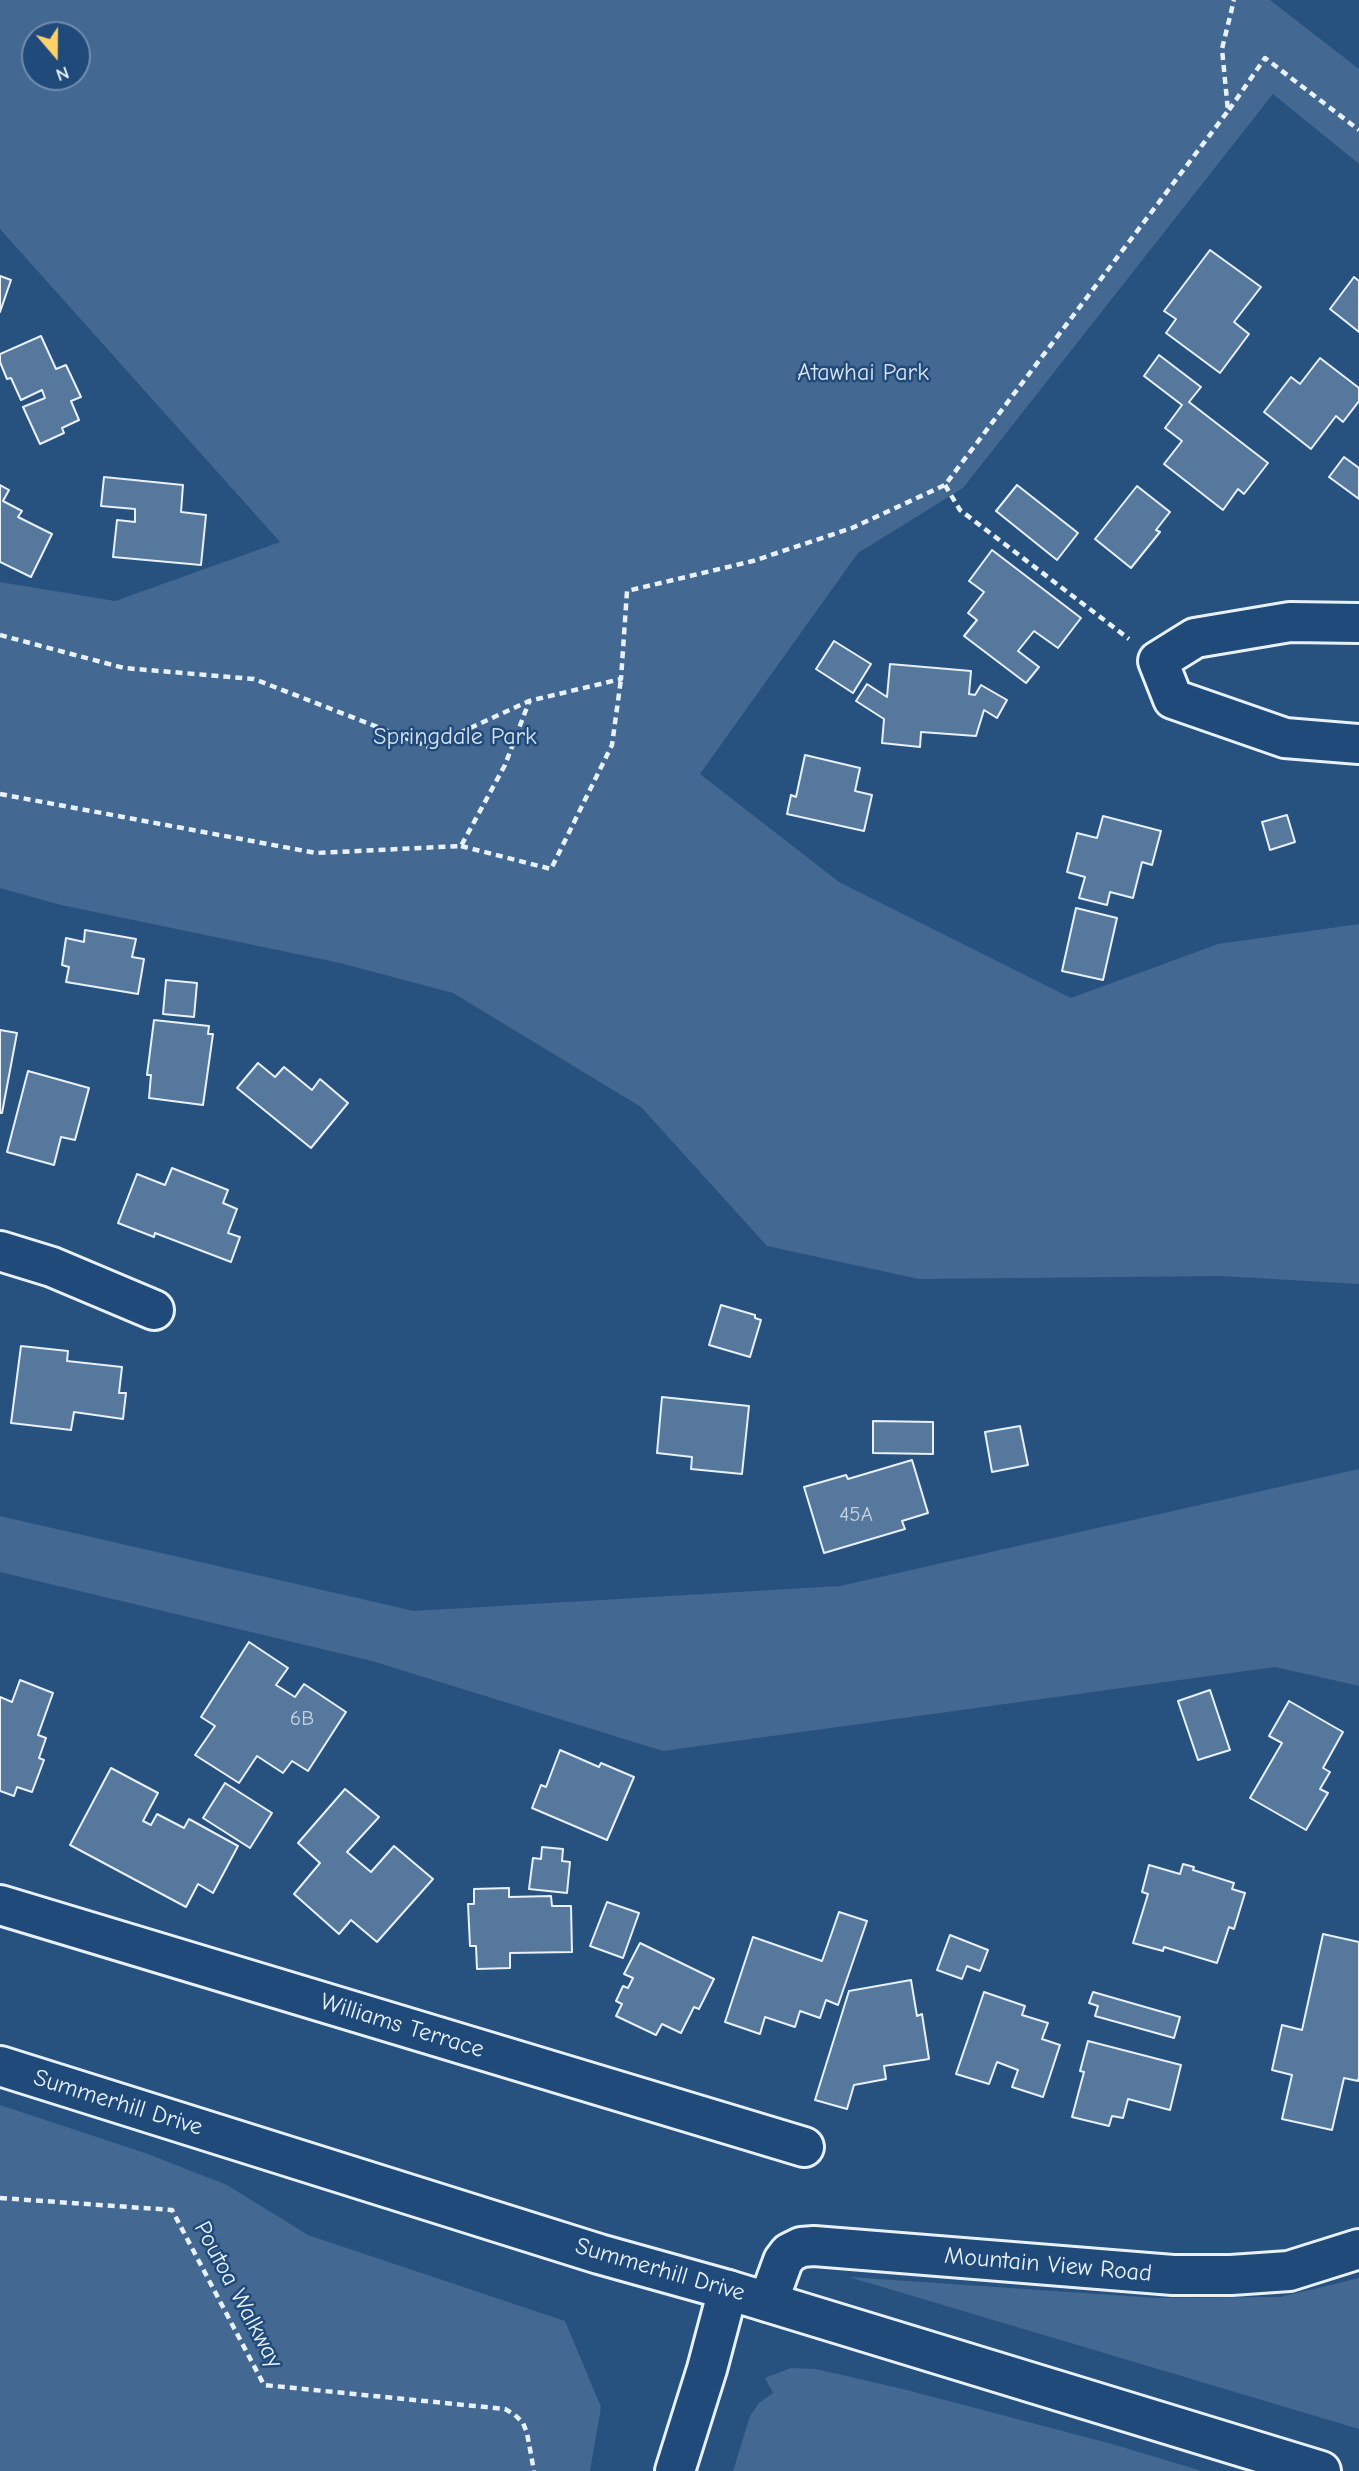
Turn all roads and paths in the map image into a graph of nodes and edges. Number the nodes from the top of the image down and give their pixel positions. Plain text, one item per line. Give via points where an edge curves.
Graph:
1 (1234, 0) edge
2 (1228, 111) junction
3 (1359, 130) edge
4 (945, 485) junction
5 (1359, 623) edge
6 (0, 635) edge
7 (1158, 661) junction
8 (621, 679) junction
9 (529, 701) junction
10 (1359, 744) edge
11 (0, 794) edge
12 (461, 846) junction
13 (0, 1251) edge
14 (154, 1310) dead end
15 (0, 1905) edge
16 (0, 2066) edge
17 (804, 2147) dead end
18 (0, 2198) edge
19 (1359, 2249) edge
20 (728, 2290) junction
21 (768, 2302) junction
22 (534, 2471) edge
23 (675, 2471) edge
24 (1321, 2471) edge

1 - 2 path via 1222,49
2 - 3 path via 1265,58
2 - 4 path
4 - 7 path via 960,510
4 - 8 path via 852,528 753,561 627,591
5 - 7 street via 1290,622 1195,638
6 - 9 path via 124,668 254,680 429,747
7 - 10 street via 1173,699 1285,738
8 - 9 path
8 - 12 path via 612,745 551,869
9 - 12 path via 505,765
11 - 12 path via 316,853
13 - 14 street via 52,1267
15 - 17 street, Williams Terrace
16 - 20 street, Summerhill Drive via 599,2254
18 - 22 path, Poutoa Walkway via 172,2210 264,2385 505,2409 523,2423
19 - 21 street, Mountain View Road via 1289,2271 1173,2275 801,2247 783,2260
20 - 21 street, Summerhill Drive
20 - 23 street
21 - 24 street, Summerhill Drive

